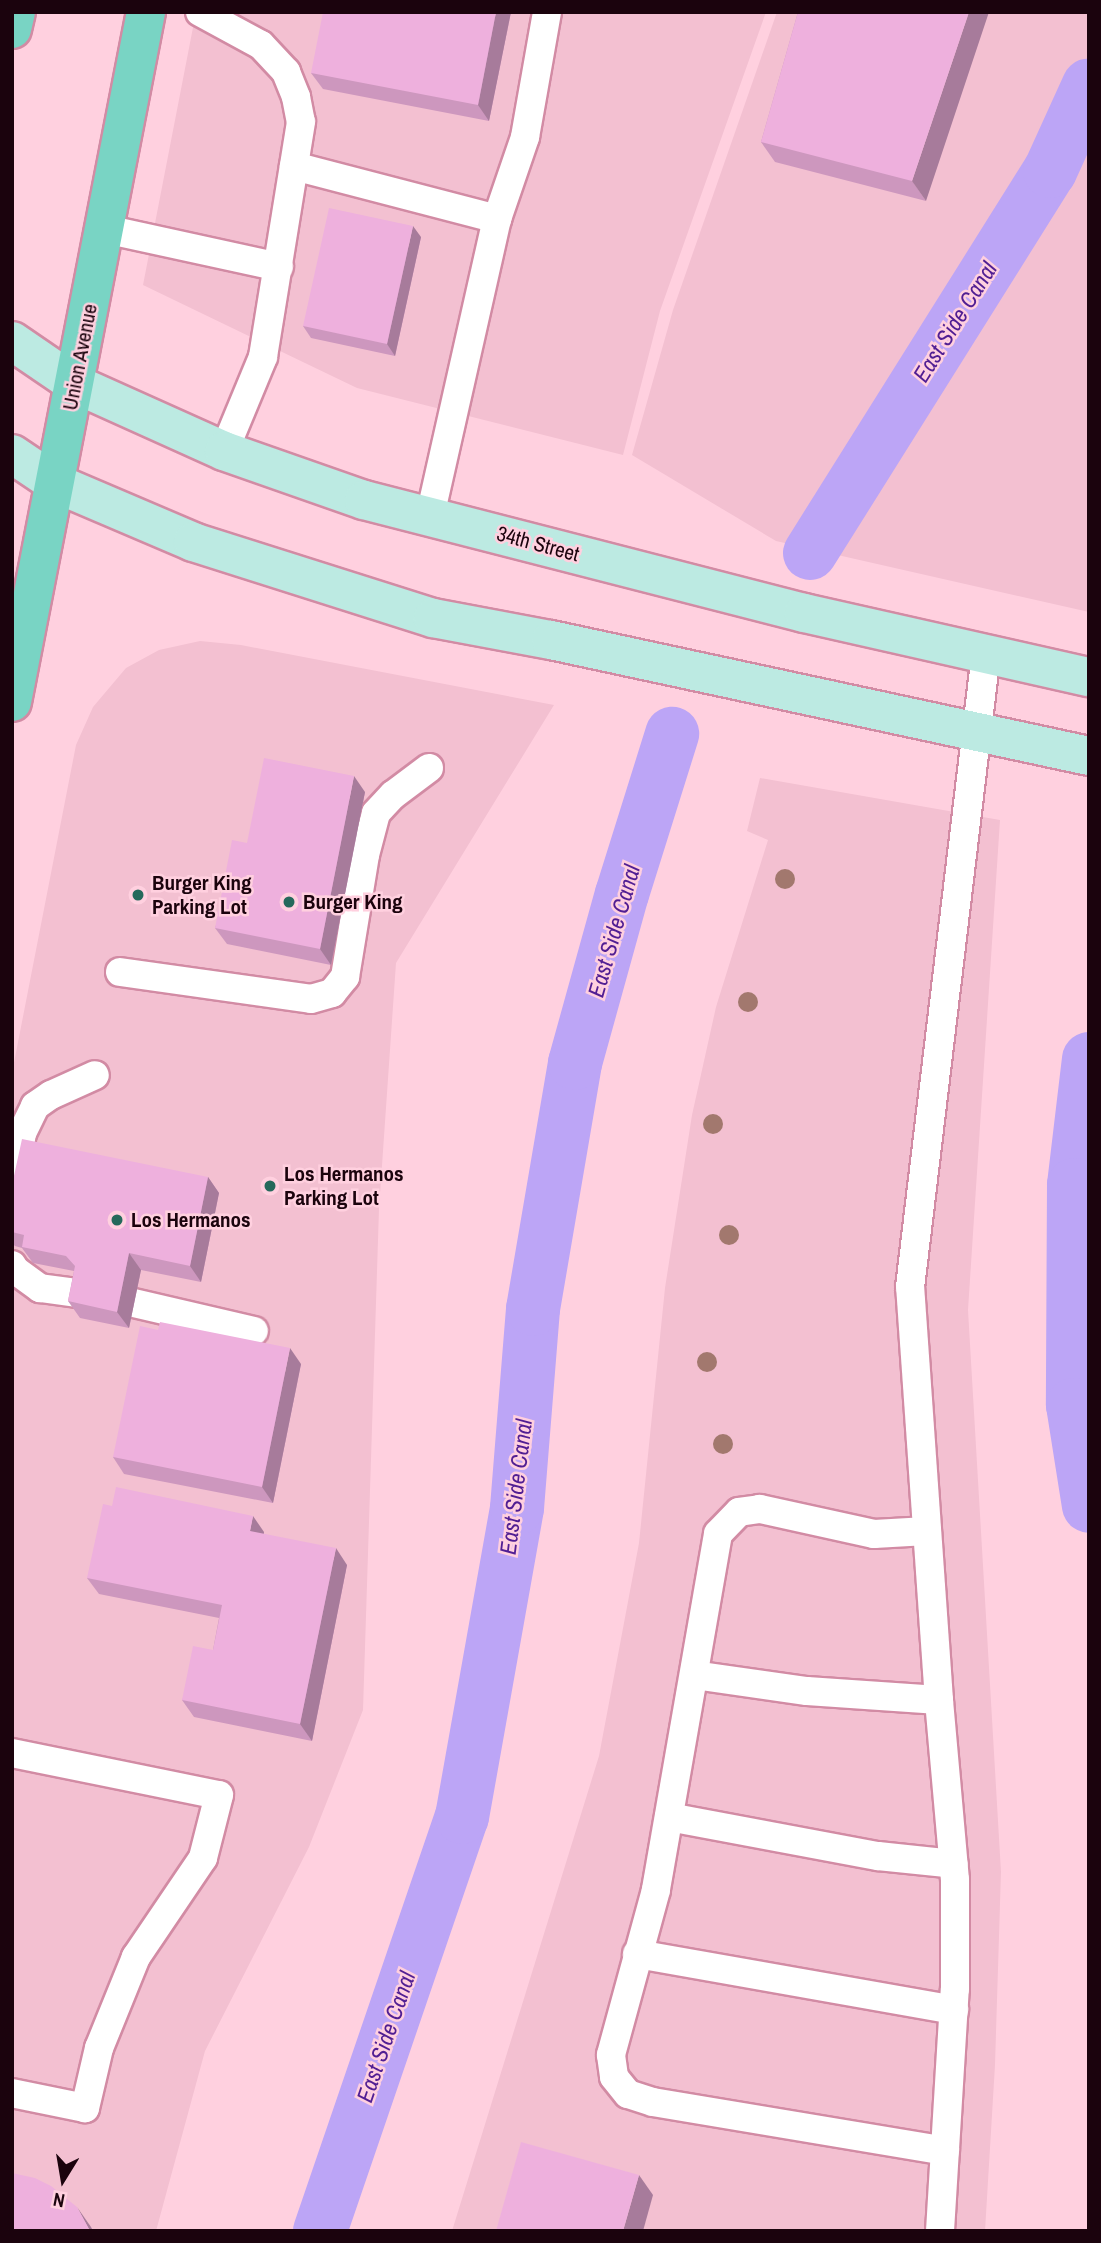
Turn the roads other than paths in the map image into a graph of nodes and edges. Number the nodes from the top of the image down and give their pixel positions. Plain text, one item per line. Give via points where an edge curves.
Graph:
1 (16, 12) edge
2 (146, 12) edge
3 (200, 12) edge
4 (547, 12) edge
5 (12, 29) edge
6 (294, 166) junction
7 (498, 219) junction
8 (104, 229) junction
9 (279, 267) junction
10 (12, 341) edge
11 (75, 384) junction
12 (224, 451) junction
13 (12, 454) edge
14 (55, 482) junction
15 (430, 516) junction
16 (986, 654) junction
17 (1089, 677) edge
18 (12, 702) edge
19 (976, 733) junction
20 (1089, 757) edge
21 (429, 768) dead end
22 (120, 972) dead end
23 (95, 1075) dead end
24 (12, 1191) edge
25 (12, 1265) edge
26 (84, 1294) edge
27 (134, 1303) dead end
28 (254, 1331) dead end
29 (927, 1531) junction
30 (694, 1675) junction
31 (939, 1700) junction
32 (12, 1753) edge
33 (669, 1817) junction
34 (954, 1864) junction
35 (637, 1954) junction
36 (954, 2010) junction
37 (12, 2093) edge
38 (945, 2151) junction
39 (940, 2231) edge

1 - 5 main road
2 - 8 main road, Union Avenue
3 - 6 lane via 261,45 286,72 301,122
4 - 7 lane via 525,137
6 - 7 lane
6 - 9 lane
7 - 15 lane
8 - 9 lane
8 - 11 main road, Union Avenue
9 - 12 lane via 264,357
10 - 11 street, 34th Street
11 - 12 street, 34th Street
11 - 14 main road, Union Avenue
12 - 15 street, 34th Street via 364,500
13 - 14 street
14 - 18 main road, Union Avenue
14 - 19 street via 193,542 433,618
15 - 16 street, 34th Street via 804,613
16 - 17 street, 34th Street
16 - 19 lane
19 - 20 street
19 - 29 lane via 910,1287
21 - 22 lane via 376,813 345,977 332,993 311,999
23 - 24 lane via 51,1094 36,1106 22,1133
25 - 26 lane via 40,1288
27 - 28 lane
29 - 30 lane via 874,1534 760,1509 739,1512 718,1534
29 - 31 lane
30 - 31 lane via 807,1691
30 - 33 lane
31 - 34 lane
32 - 37 lane via 219,1795 203,1858 136,1957 99,2048 85,2108
33 - 34 lane via 878,1856
33 - 35 lane via 656,1890
34 - 36 lane
35 - 36 lane
35 - 38 lane via 611,2055 614,2077 628,2094 748,2120
36 - 38 lane
38 - 39 lane

